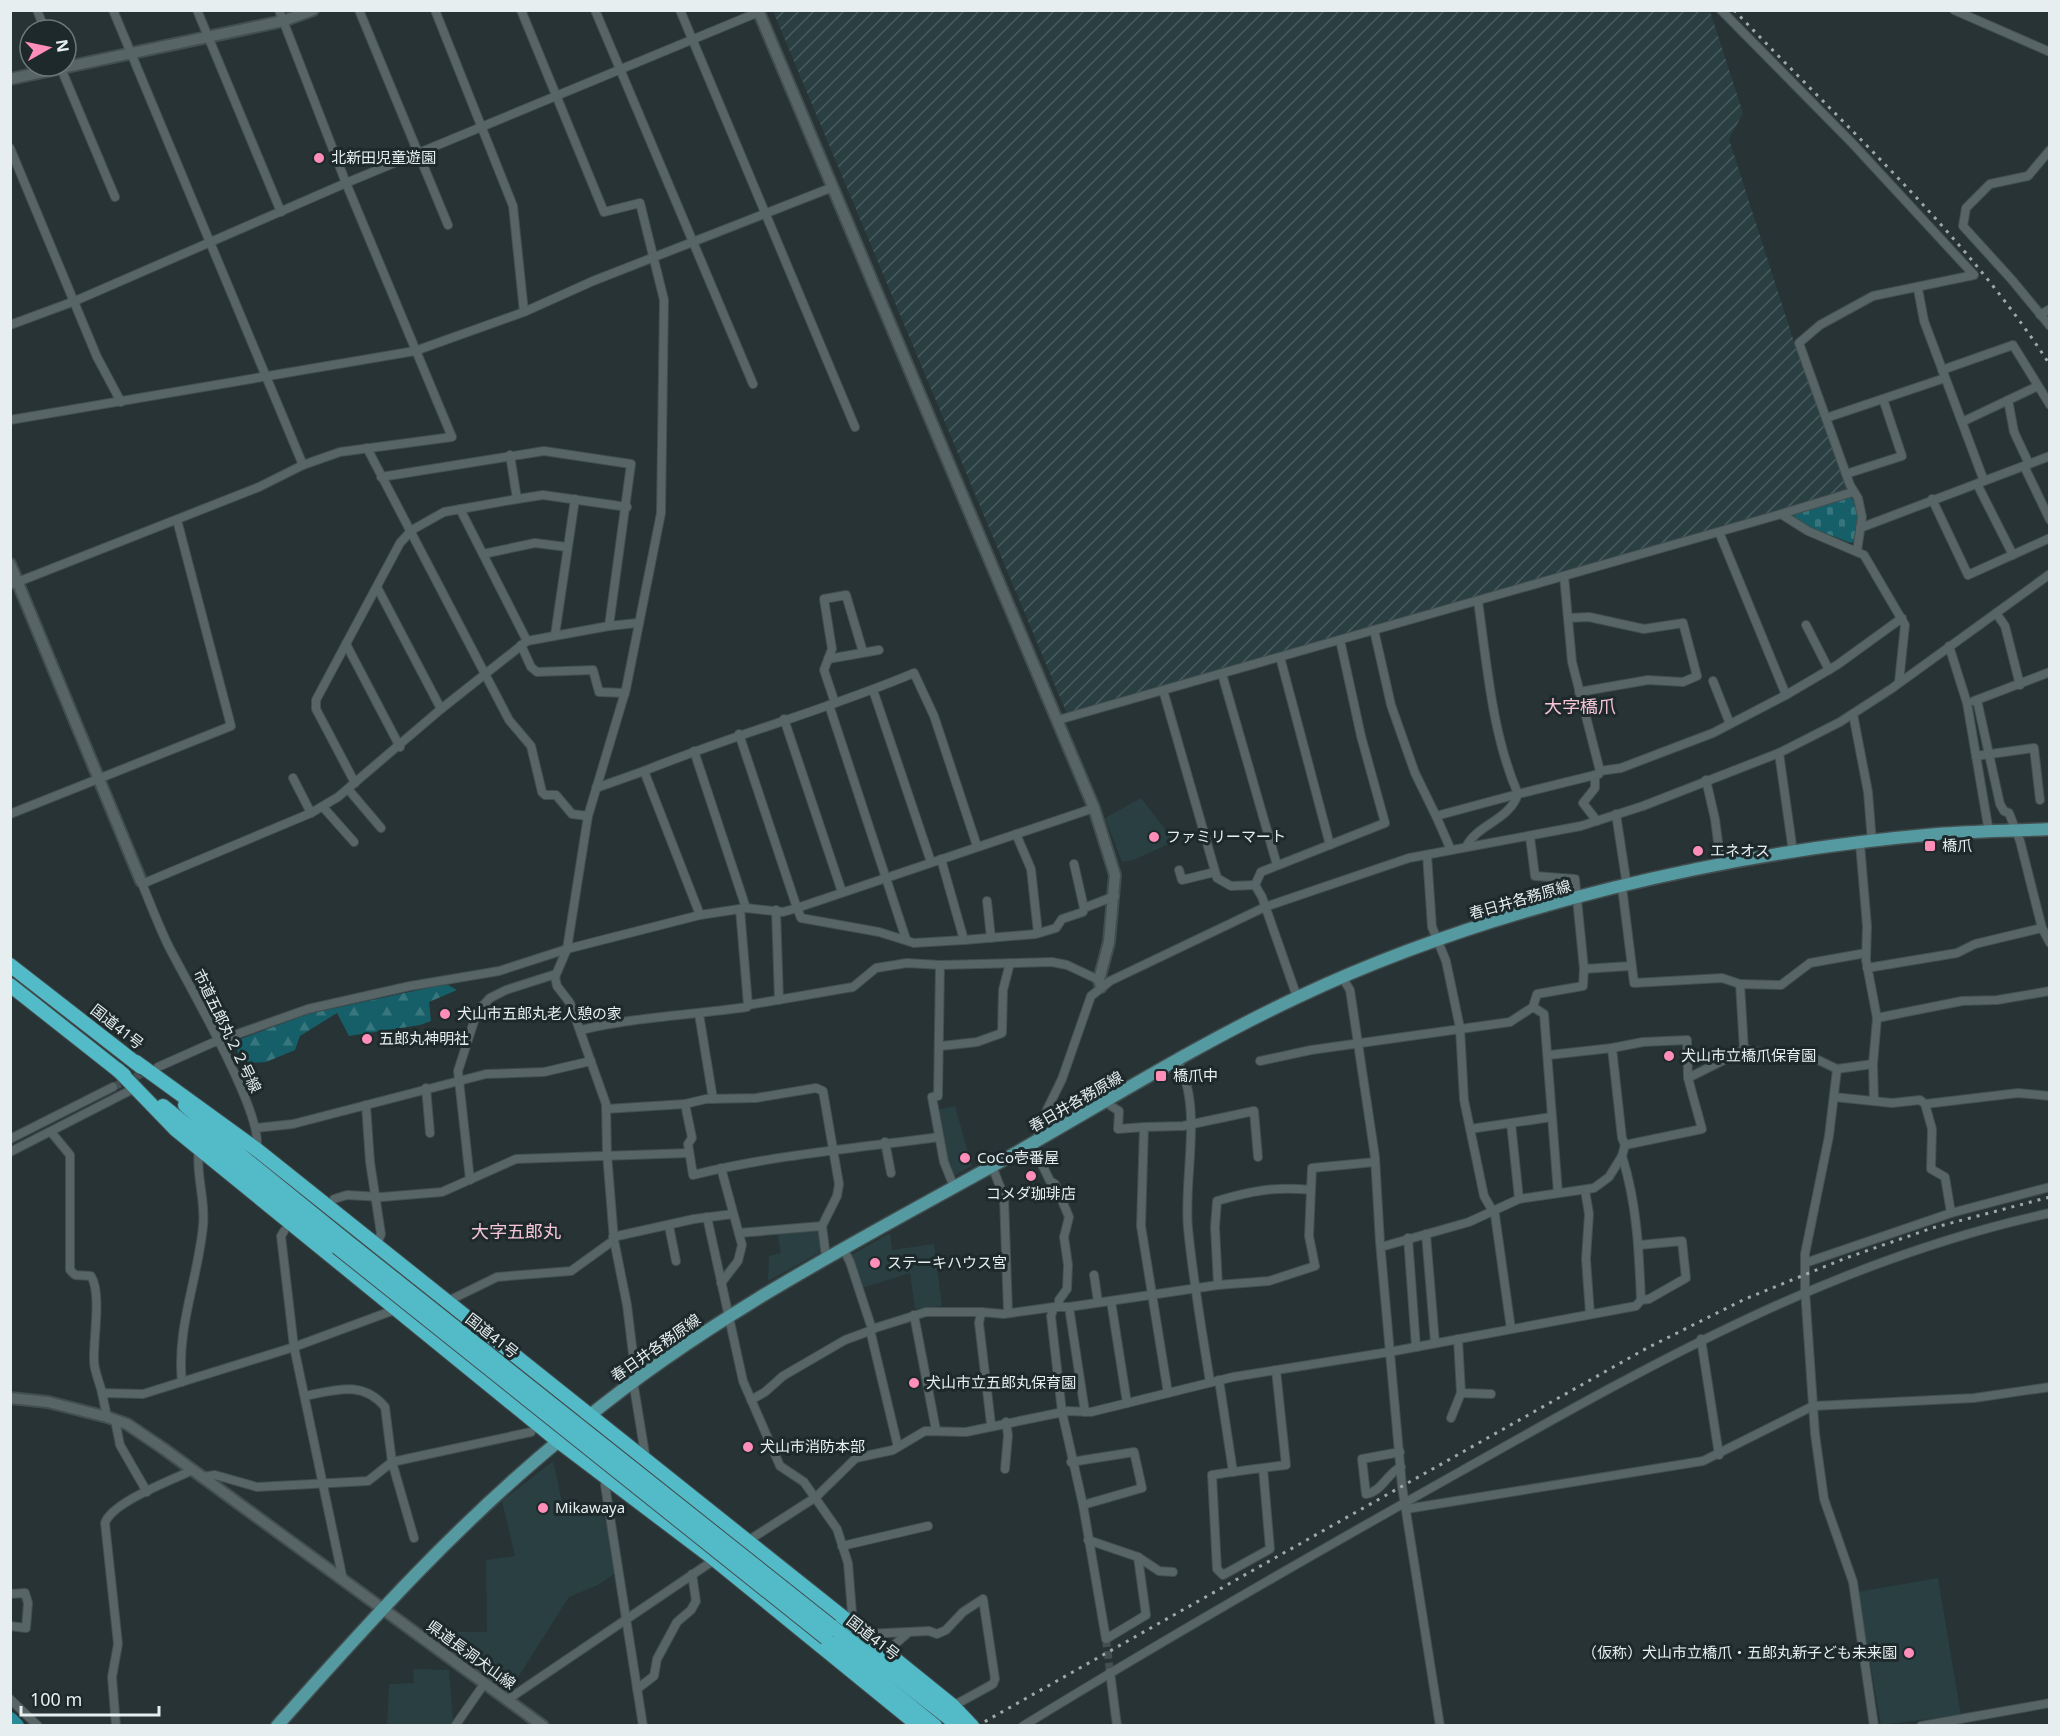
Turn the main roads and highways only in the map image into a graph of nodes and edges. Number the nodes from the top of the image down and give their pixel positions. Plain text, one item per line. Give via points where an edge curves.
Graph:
1 (2049, 829) edge
2 (10, 965) edge
3 (10, 985) edge
4 (136, 1062) junction
5 (118, 1070) junction
6 (341, 1243) junction
7 (590, 1415) junction
8 (558, 1441) junction
9 (829, 1632) junction
10 (277, 1725) edge
11 (919, 1725) edge
12 (935, 1725) edge
13 (959, 1725) edge
14 (972, 1725) edge

1 - 7 main road, 春日井各務原線 via 1937,834 1721,865 1501,919 1342,977 1177,1061 826,1257 727,1317
2 - 4 highway, 国道41号
3 - 5 highway, 国道41号
4 - 6 highway, 国道41号
4 - 7 highway via 256,1149
5 - 6 highway, 国道41号
5 - 8 highway via 175,1129
6 - 9 highway, 国道41号, bridge
7 - 8 main road, 春日井各務原線
7 - 14 highway
8 - 10 main road, 春日井各務原線 via 452,1537
8 - 11 highway via 714,1559
9 - 12 highway, 国道41号
9 - 13 highway, 国道41号

